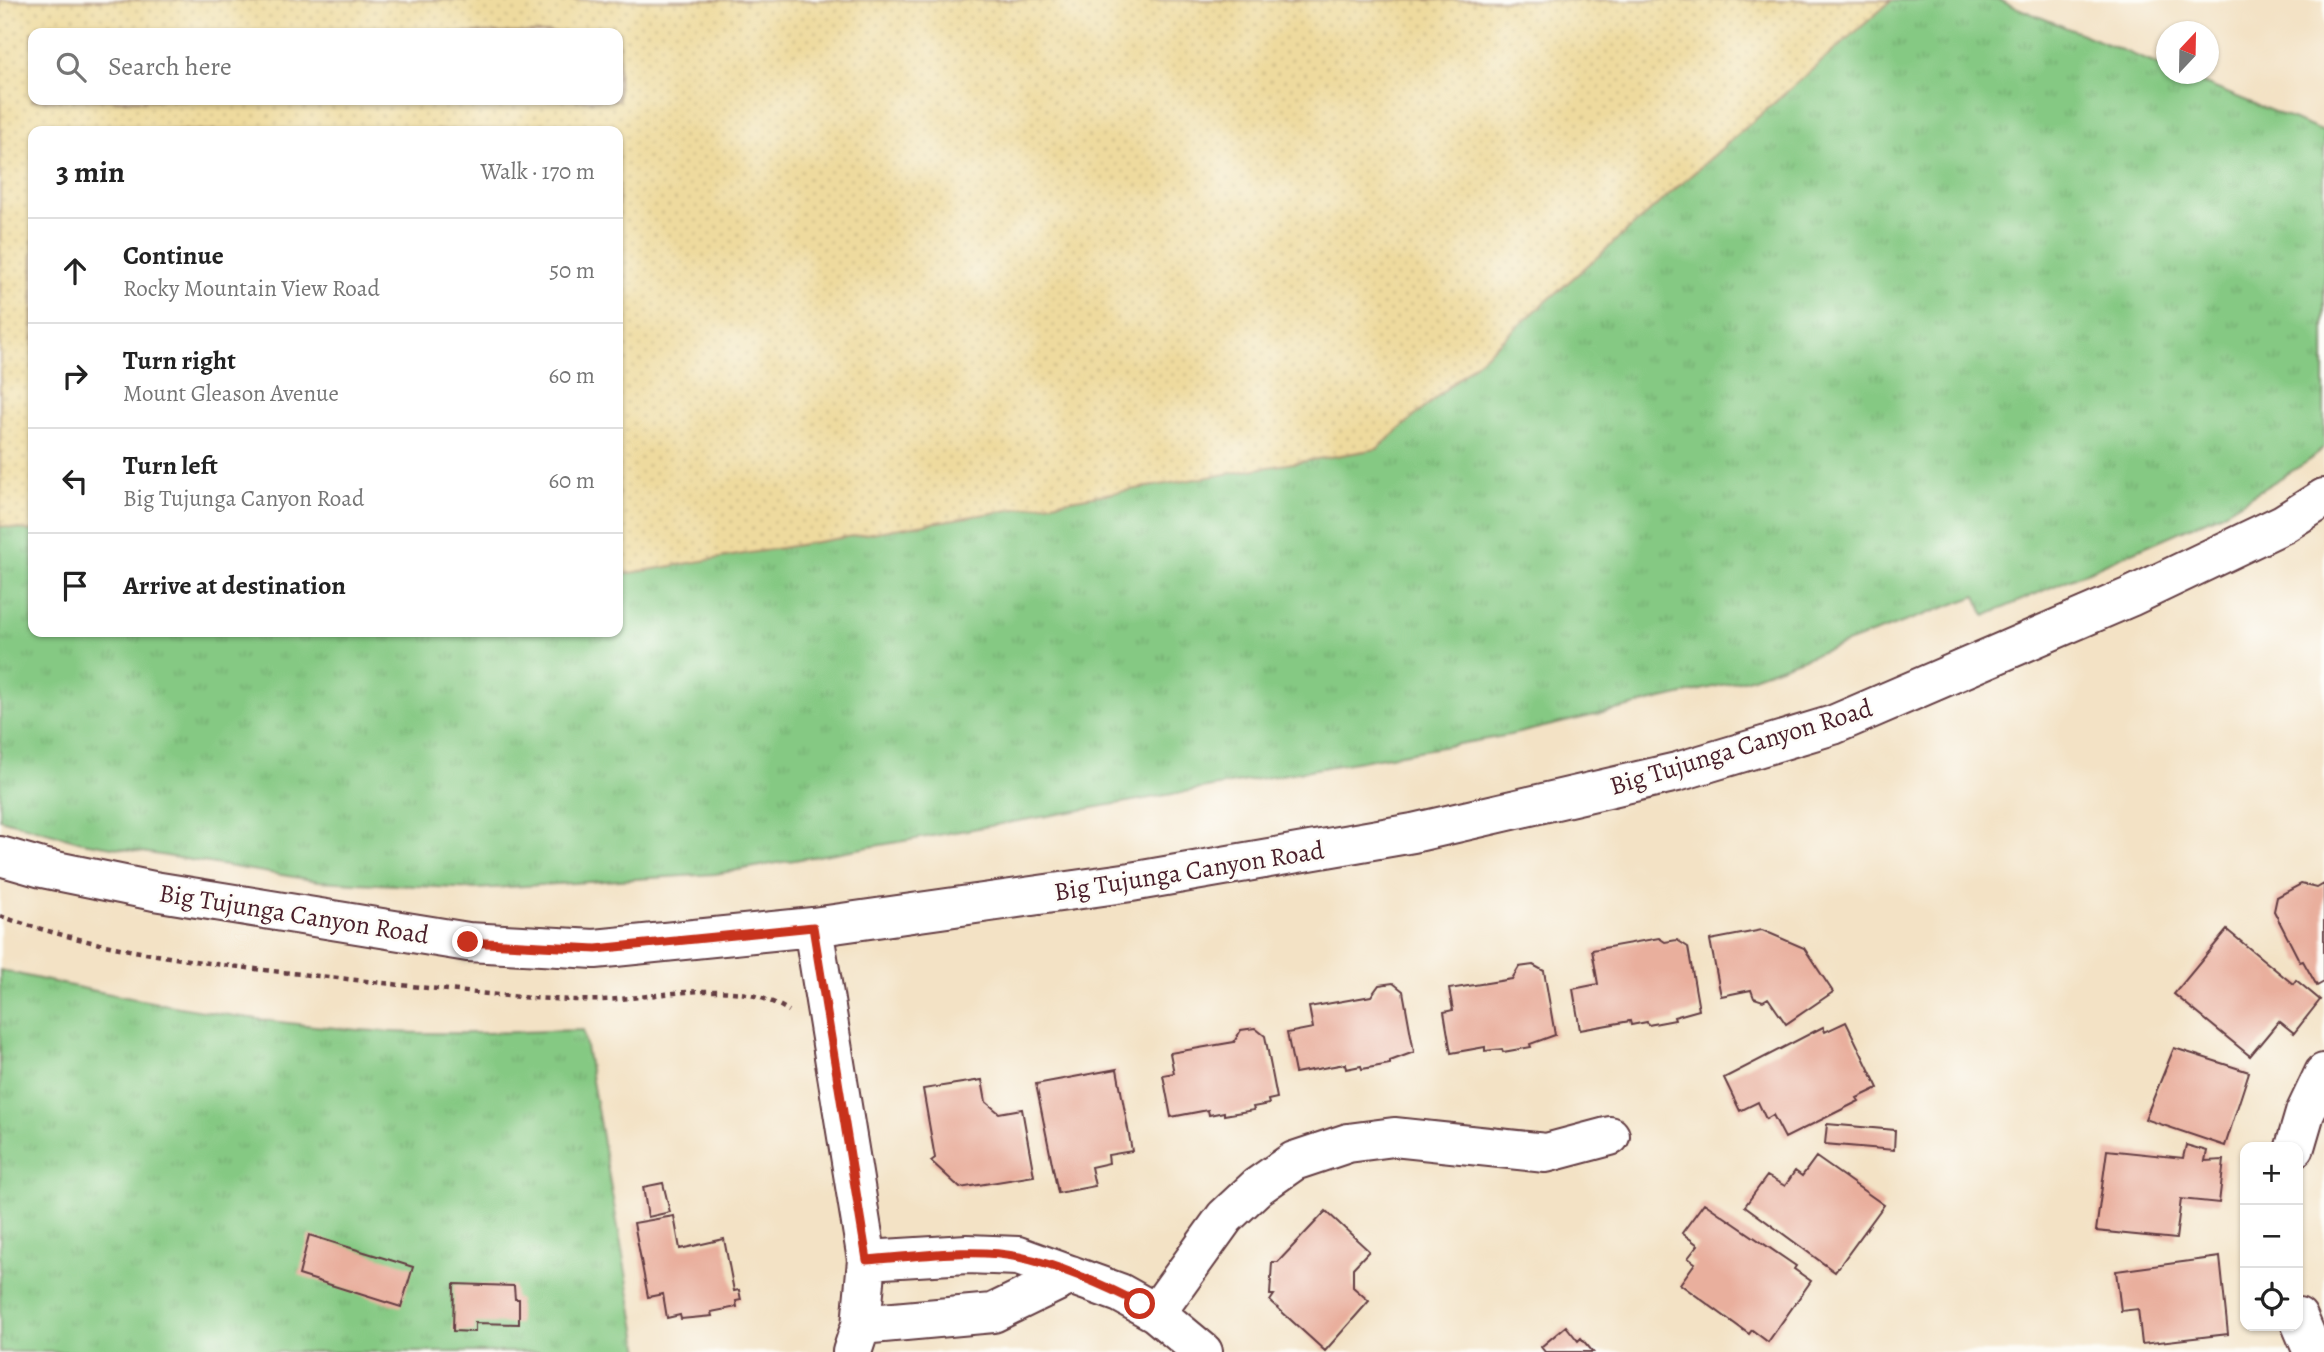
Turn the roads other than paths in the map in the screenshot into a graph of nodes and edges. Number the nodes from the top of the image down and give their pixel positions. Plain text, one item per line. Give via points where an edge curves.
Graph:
1 (2324, 498) edge
2 (0, 856) edge
3 (813, 927) junction
4 (2324, 1073) edge
5 (1610, 1136) dead end
6 (2296, 1142) edge
7 (867, 1260) junction
8 (1071, 1275) junction
9 (1156, 1314) junction
10 (2303, 1329) edge
11 (856, 1338) edge
12 (1203, 1352) edge
13 (2313, 1352) edge

1 - 3 street, Big Tujunga Canyon Road via 2259,535 1986,662 1833,725 1677,772 1413,833 1131,883
2 - 3 street, Big Tujunga Canyon Road via 154,891 468,942 596,949
3 - 7 street
4 - 6 street
5 - 9 street via 1546,1153 1394,1137 1348,1143 1294,1161 1225,1217
7 - 8 street via 1018,1256
7 - 11 street
8 - 9 street via 1120,1293
8 - 11 street via 993,1312
9 - 12 street
10 - 13 street

